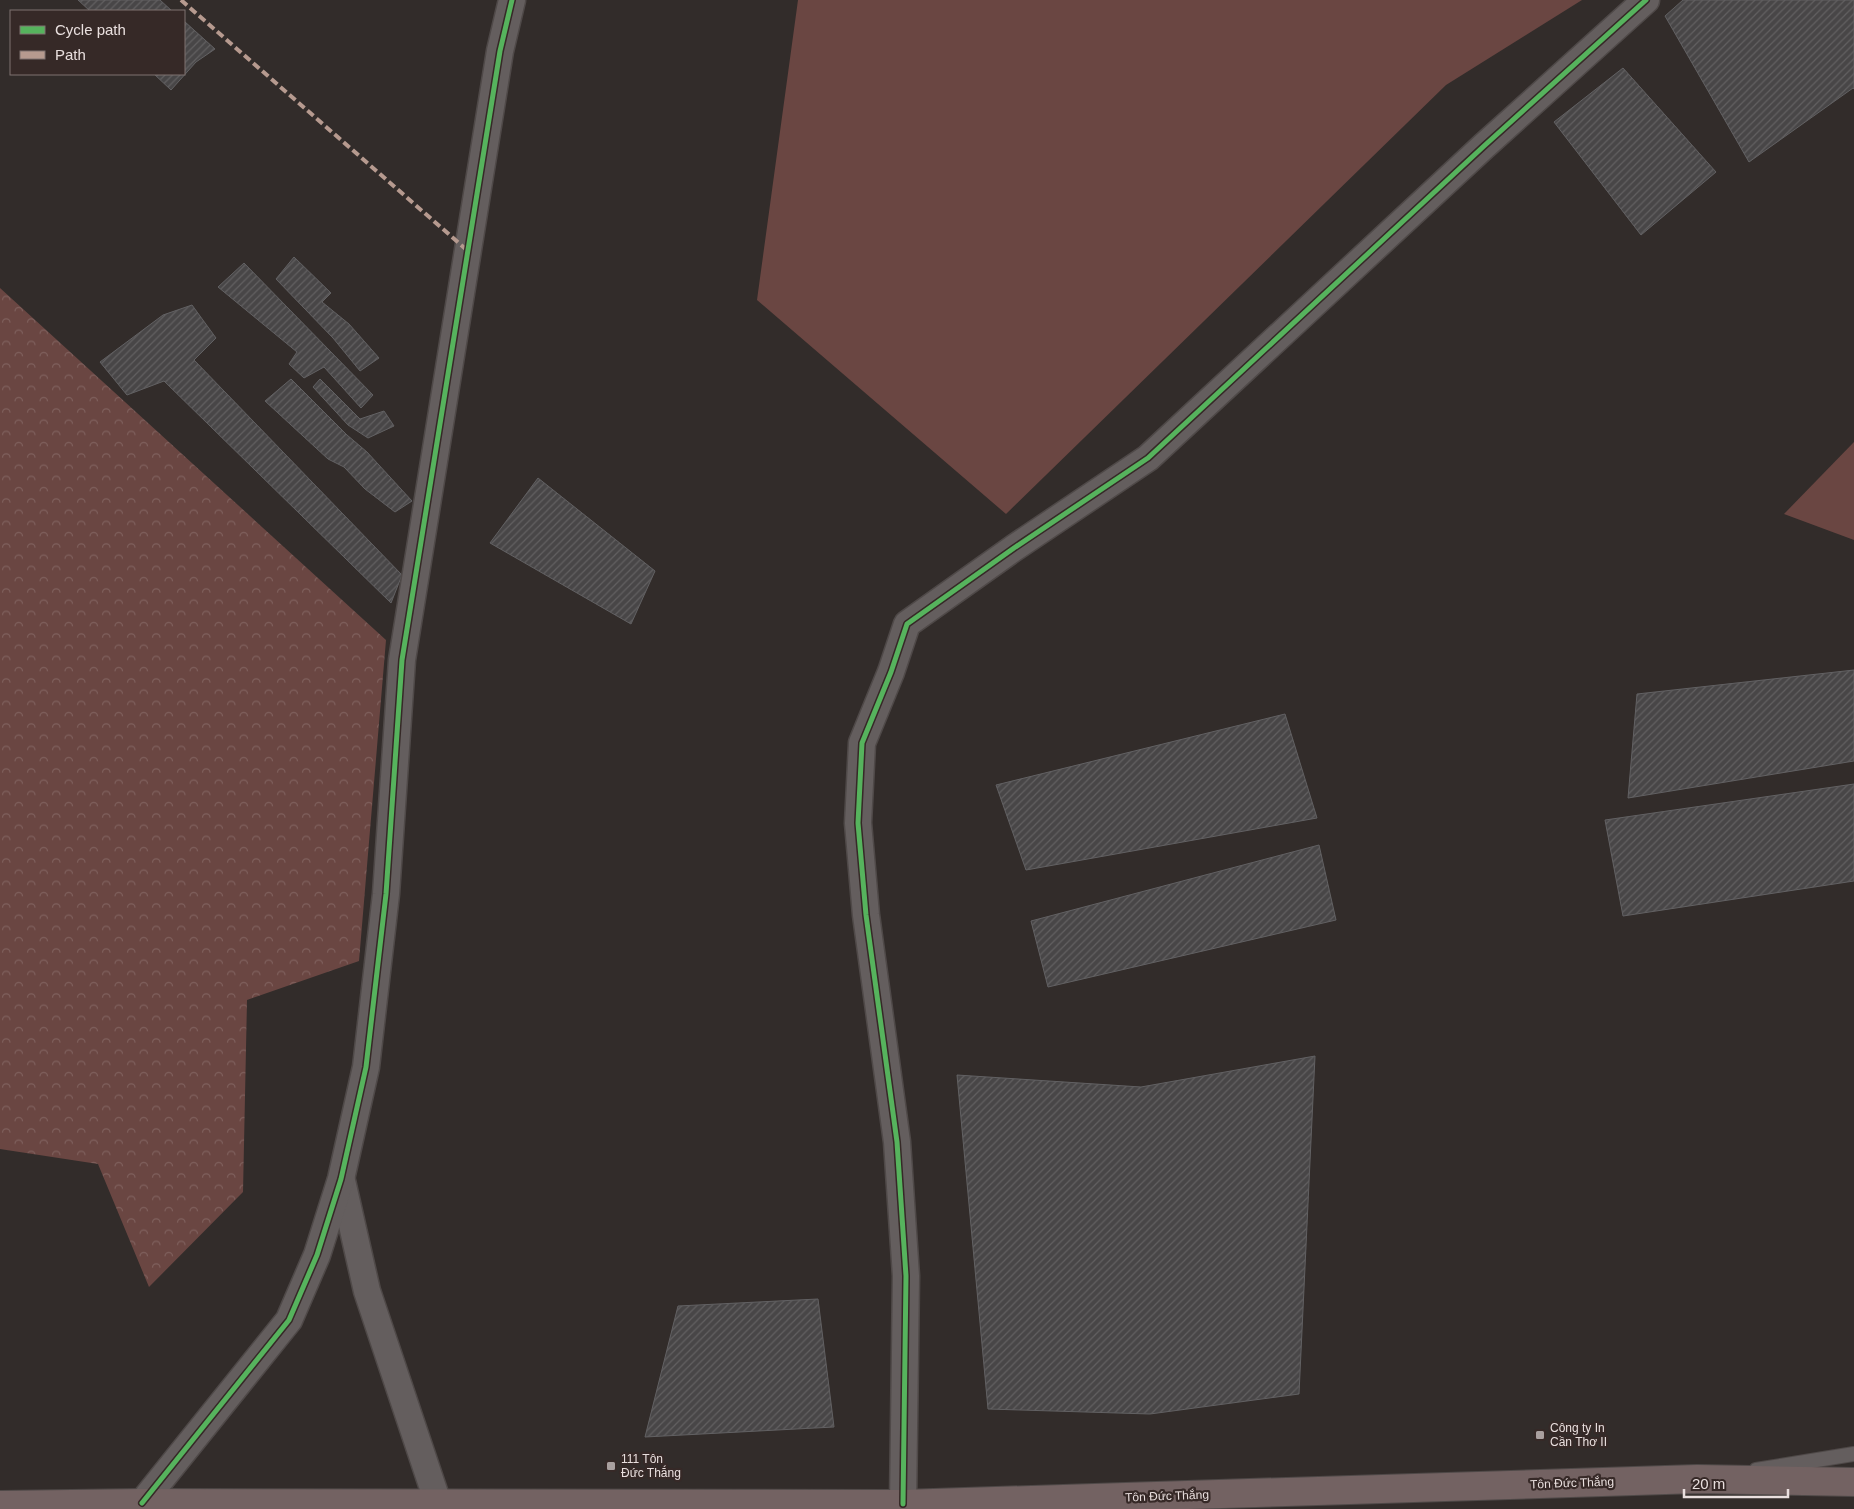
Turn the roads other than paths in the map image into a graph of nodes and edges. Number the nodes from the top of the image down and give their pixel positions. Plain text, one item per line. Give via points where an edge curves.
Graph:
1 (512, 0) edge
2 (1646, 0) edge
3 (342, 1179) junction
4 (1854, 1454) edge
5 (1696, 1479) junction
6 (1854, 1482) edge
7 (142, 1503) junction
8 (438, 1503) junction
9 (0, 1505) edge
10 (903, 1507) edge

1 - 3 street via 499,60 402,660 386,894 367,1057
2 - 10 street via 1148,458 907,624 862,743 858,823 866,915 898,1142 906,1276
3 - 7 street via 317,1255 289,1320
3 - 8 street via 367,1290
4 - 5 lane
5 - 6 highway, Tôn Đức Thắng
5 - 10 highway, Tôn Đức Thắng
7 - 8 highway, Tôn Đức Thắng
7 - 9 highway, Tôn Đức Thắng
8 - 10 highway, Tôn Đức Thắng

